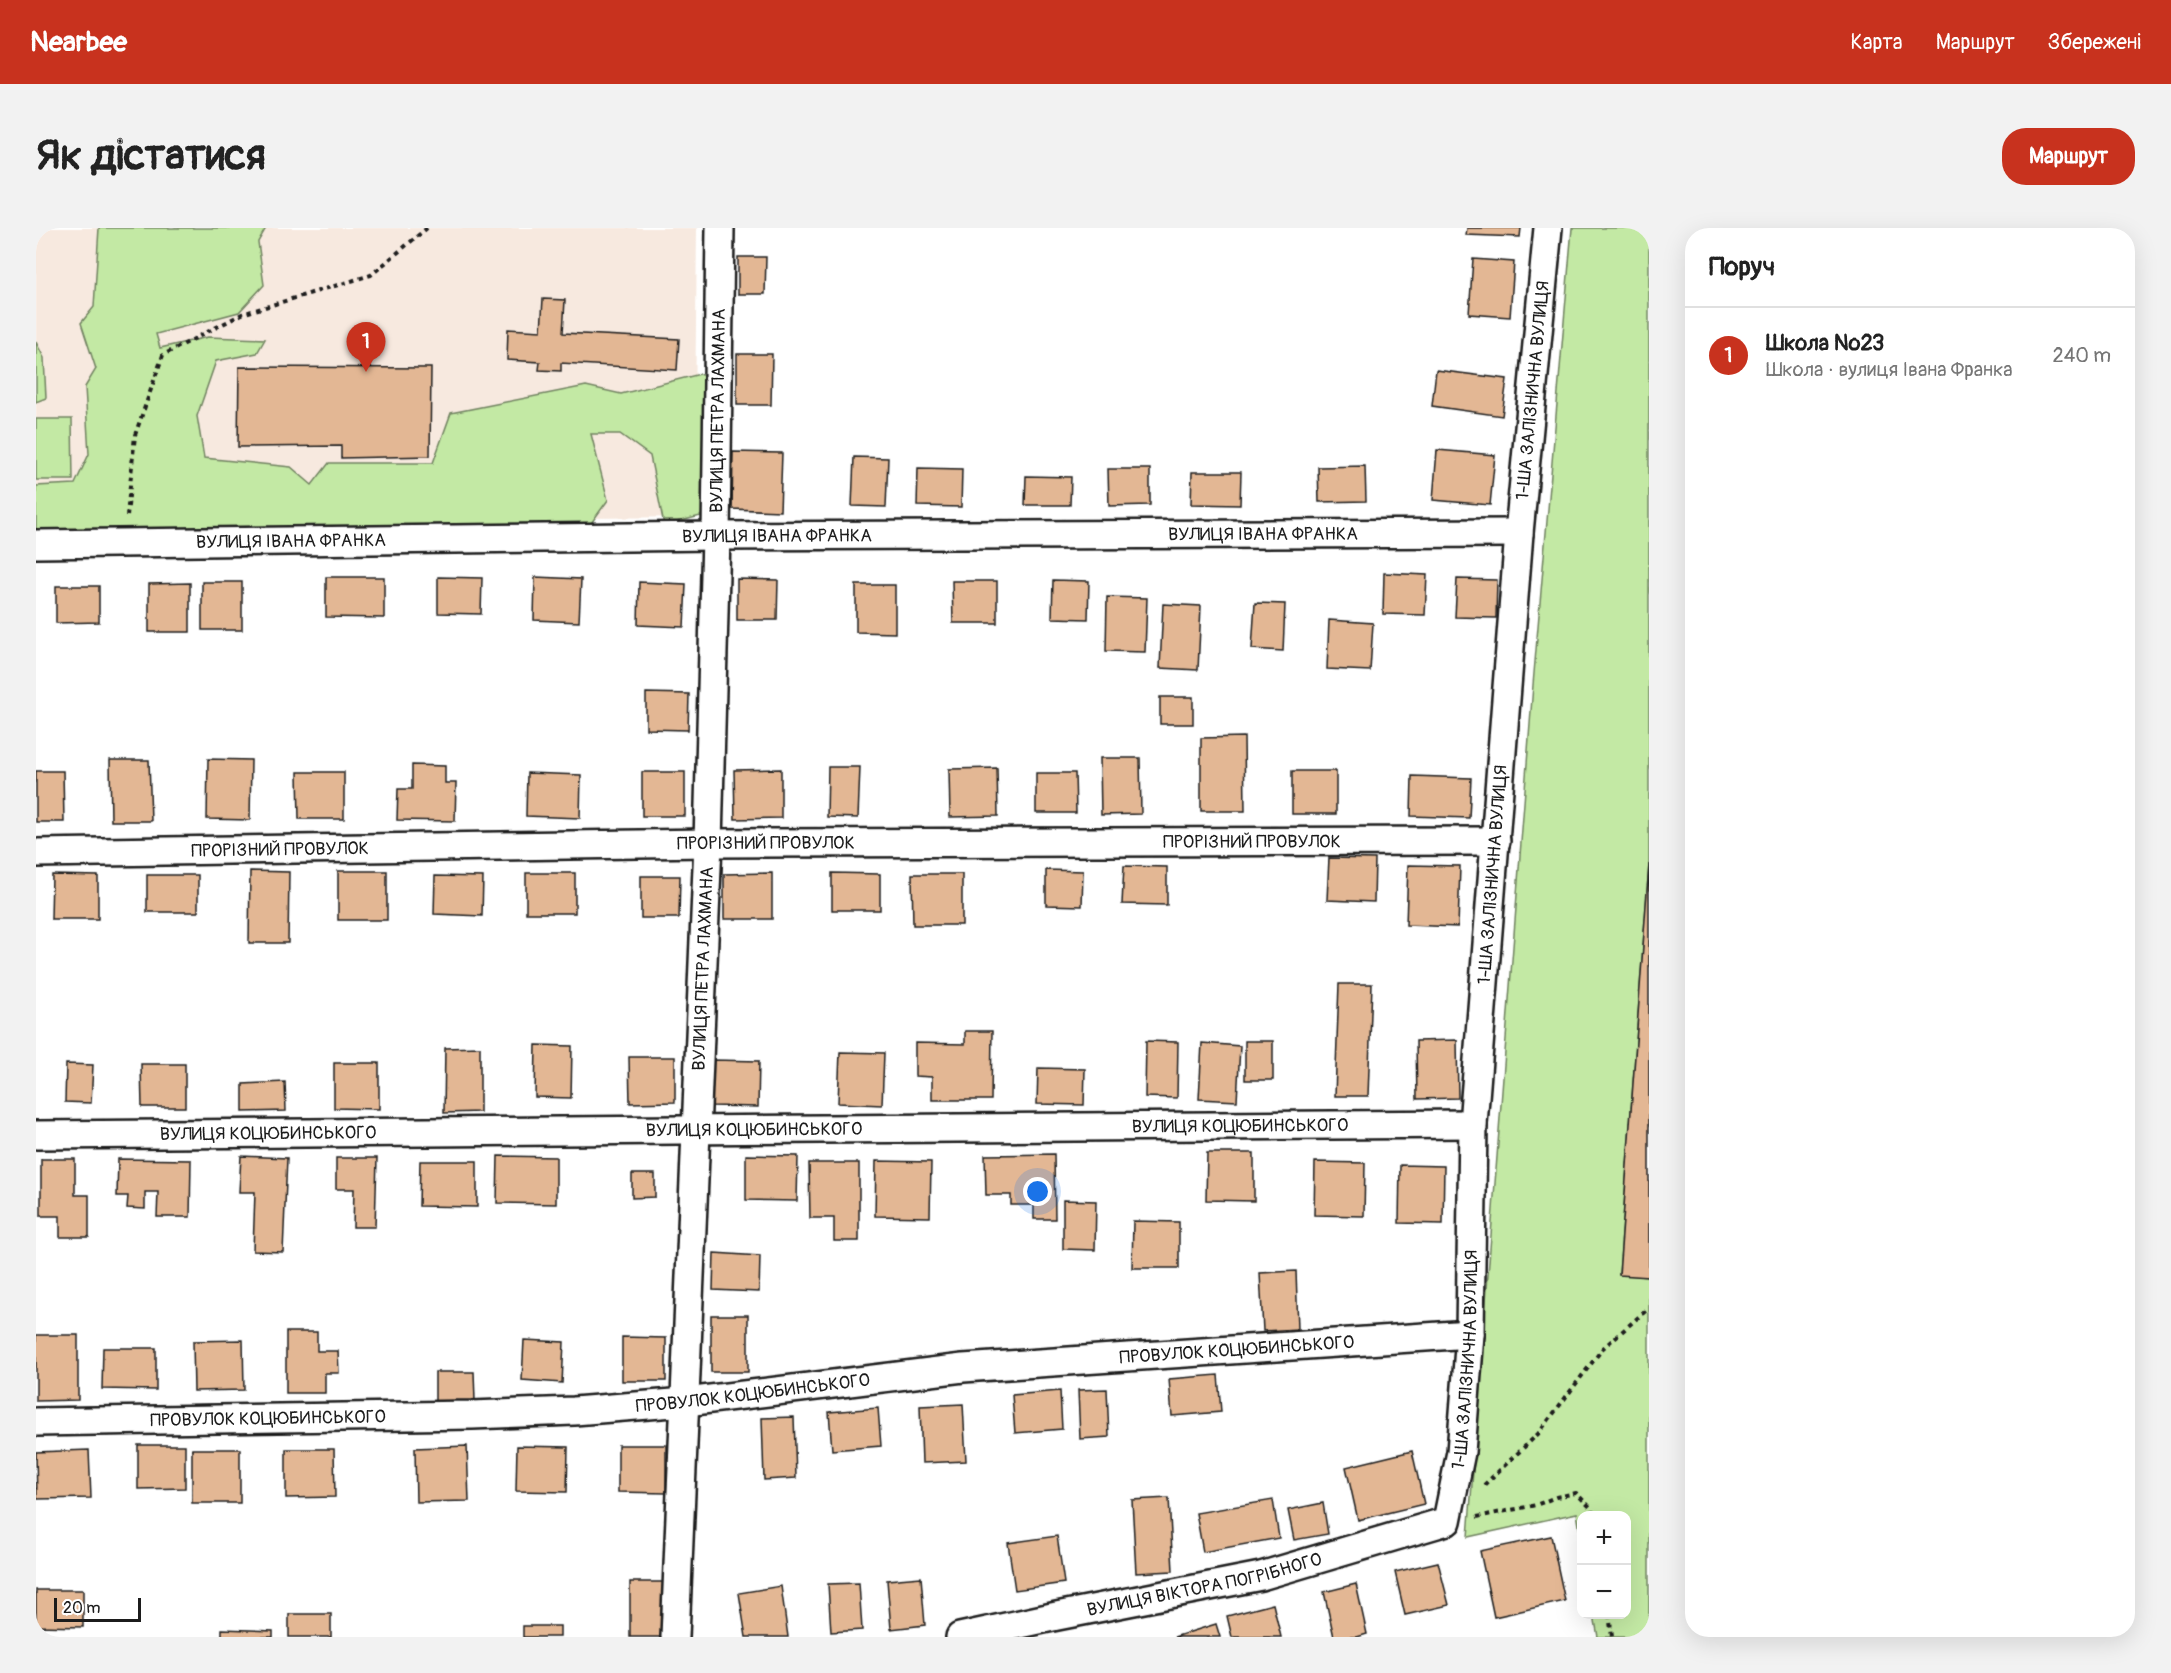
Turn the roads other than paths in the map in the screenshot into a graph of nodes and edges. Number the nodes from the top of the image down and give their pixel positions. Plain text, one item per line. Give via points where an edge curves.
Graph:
1 (720, 228) edge
2 (1548, 228) edge
3 (1519, 533) junction
4 (716, 536) junction
5 (36, 544) edge
6 (1496, 841) junction
7 (708, 843) junction
8 (36, 853) edge
9 (1473, 1124) junction
10 (695, 1130) junction
11 (36, 1135) edge
12 (1470, 1334) junction
13 (686, 1402) junction
14 (36, 1422) edge
15 (1447, 1521) joint
16 (675, 1637) edge
17 (960, 1637) edge

1 - 4 street, ВУЛИЦЯ ПЕТРА ЛАХМАНА
2 - 3 street, 1-ША ЗАЛІЗНИЧНА ВУЛИЦЯ
3 - 4 street, ВУЛИЦЯ ІВАНА ФРАНКА
3 - 6 street, 1-ША ЗАЛІЗНИЧНА ВУЛИЦЯ
4 - 5 street, ВУЛИЦЯ ІВАНА ФРАНКА
4 - 7 street, ВУЛИЦЯ ПЕТРА ЛАХМАНА
6 - 7 street, ПРОРІЗНИЙ ПРОВУЛОК
6 - 9 street, 1-ША ЗАЛІЗНИЧНА ВУЛИЦЯ
7 - 8 street, ПРОРІЗНИЙ ПРОВУЛОК
7 - 10 street, ВУЛИЦЯ ПЕТРА ЛАХМАНА
9 - 10 street, ВУЛИЦЯ КОЦЮБИНСЬКОГО
9 - 12 street, 1-ША ЗАЛІЗНИЧНА ВУЛИЦЯ
10 - 11 street, ВУЛИЦЯ КОЦЮБИНСЬКОГО
10 - 13 street, ВУЛИЦЯ ПЕТРА ЛАХМАНА
12 - 13 street, ПРОВУЛОК КОЦЮБИНСЬКОГО via 963,1368
12 - 15 street, 1-ША ЗАЛІЗНИЧНА ВУЛИЦЯ via 1461,1452
13 - 14 street, ПРОВУЛОК КОЦЮБИНСЬКОГО via 472,1415
13 - 16 street, ВУЛИЦЯ ПЕТРА ЛАХМАНА
15 - 17 street, ВУЛИЦЯ ВІКТОРА ПОГРІБНОГО via 1261,1576

